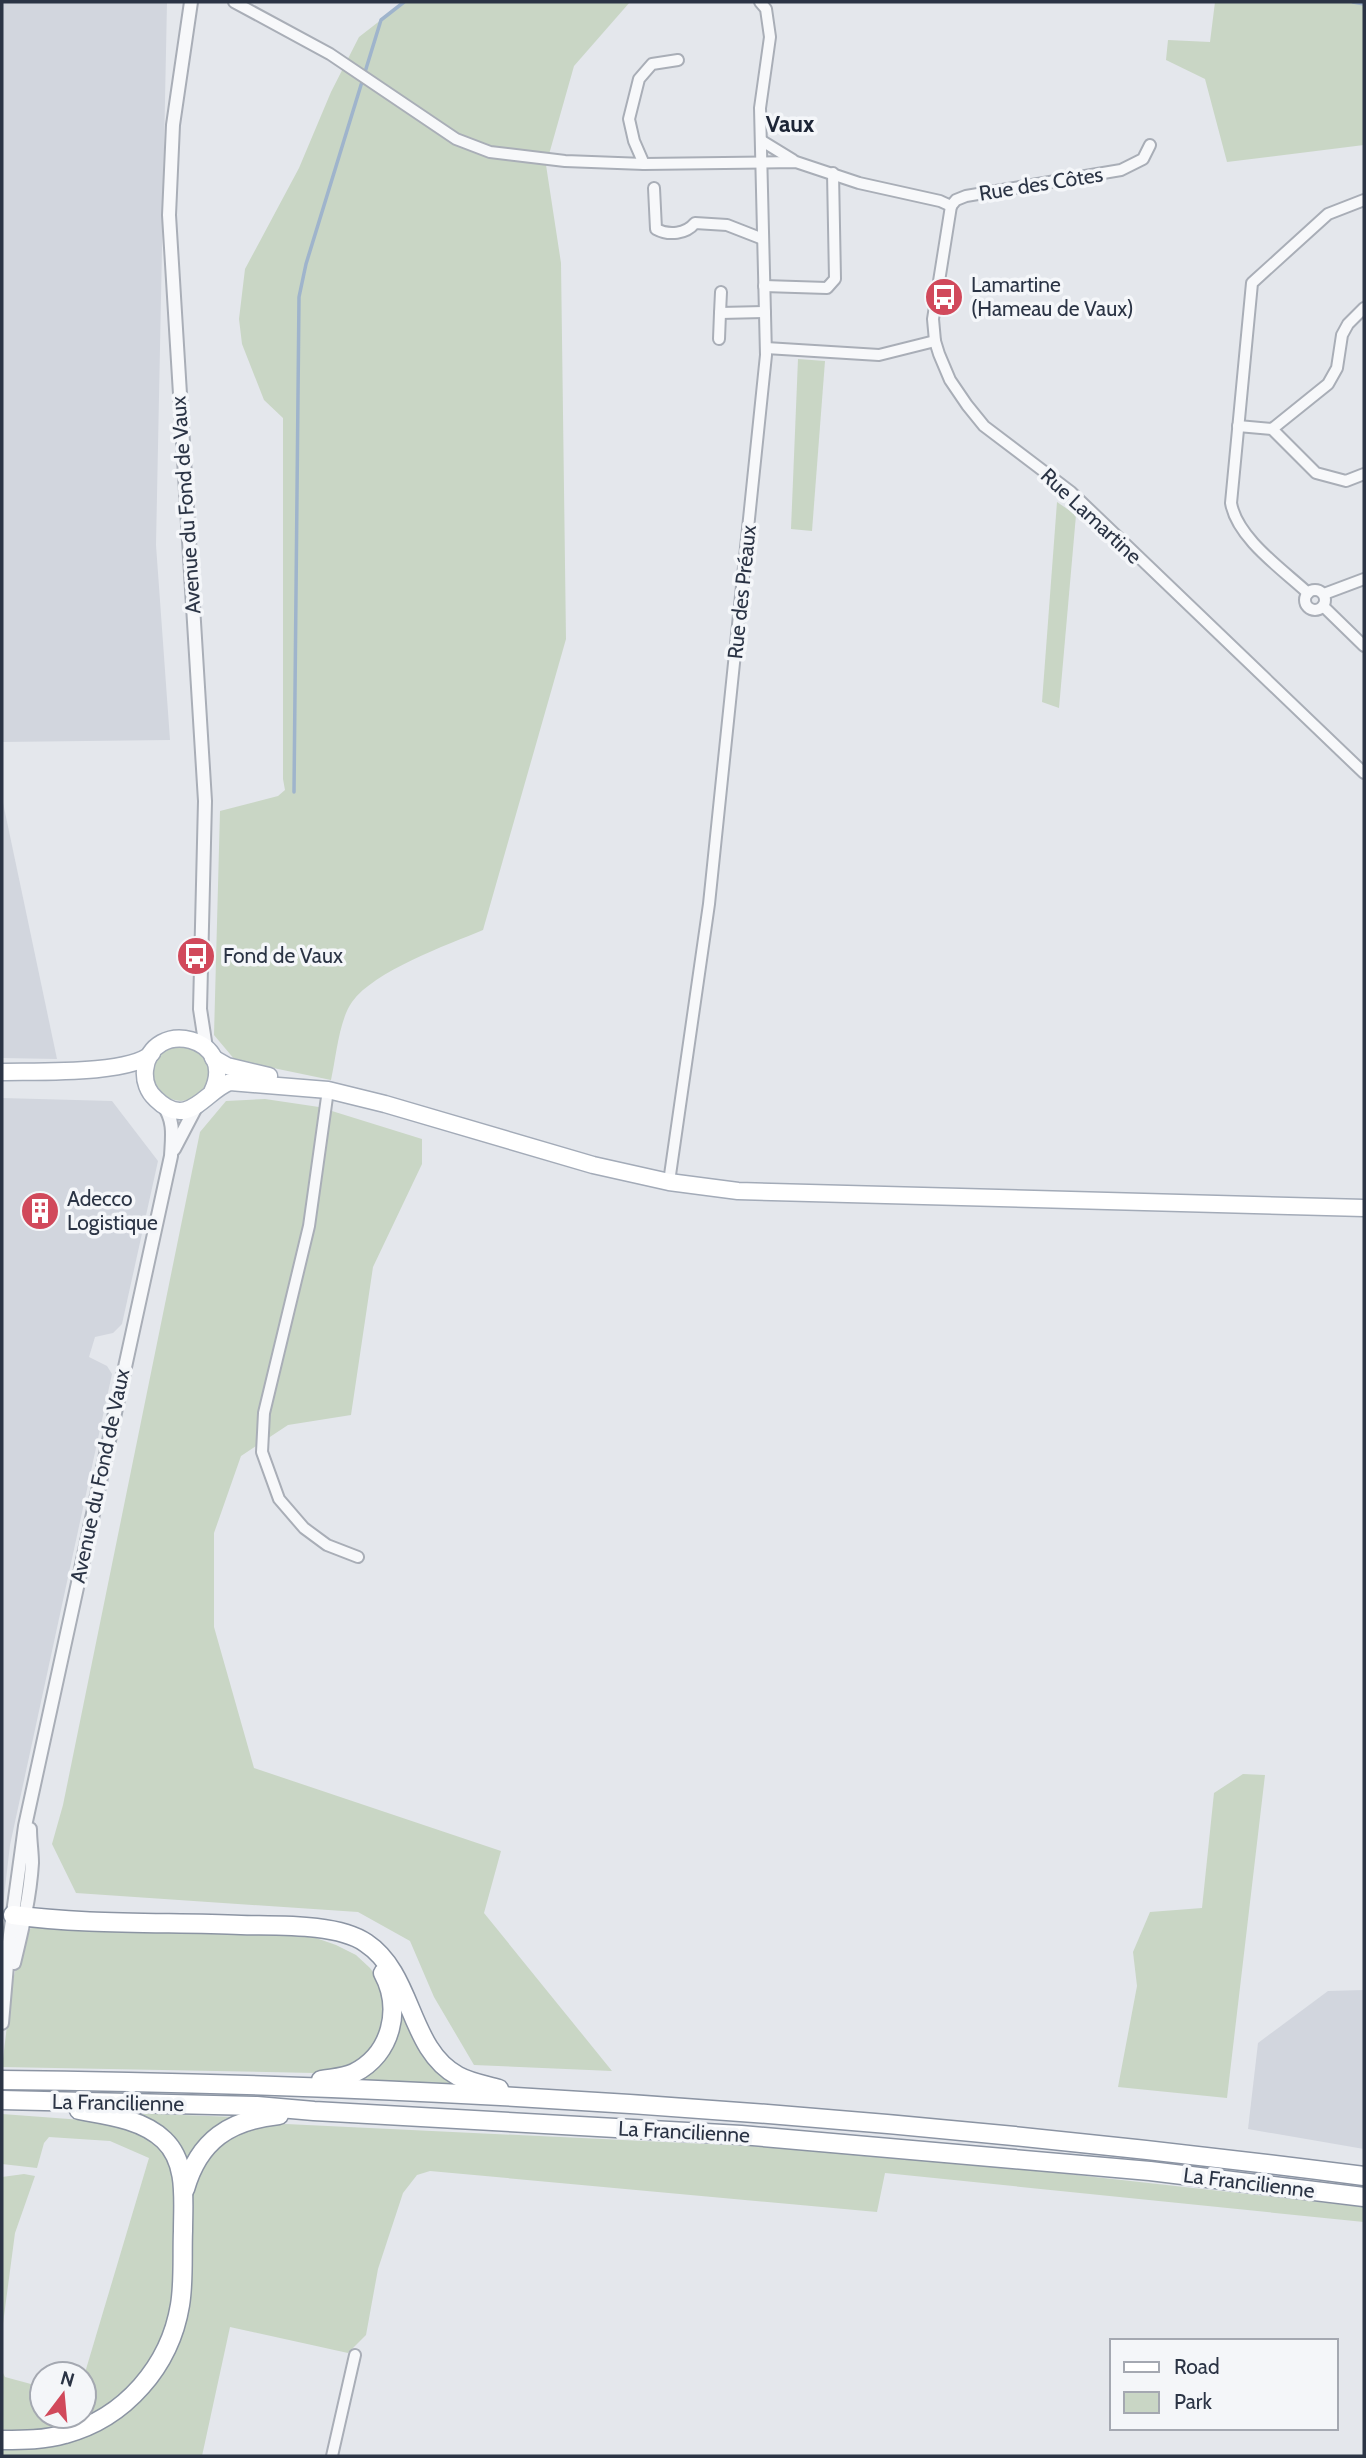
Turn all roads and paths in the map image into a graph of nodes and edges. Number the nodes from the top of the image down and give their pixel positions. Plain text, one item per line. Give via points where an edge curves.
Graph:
1 (191, 2) edge
2 (234, 2) edge
3 (760, 2) edge
4 (678, 60) dead end
5 (762, 141) junction
6 (1150, 145) dead end
7 (762, 161) junction
8 (796, 162) junction
9 (644, 164) junction
10 (833, 173) junction
11 (654, 188) dead end
12 (1364, 201) edge
13 (951, 206) junction
14 (763, 239) junction
15 (764, 286) junction
16 (721, 292) dead end
17 (1364, 308) edge
18 (765, 312) junction
19 (720, 313) junction
20 (719, 339) dead end
21 (935, 341) junction
22 (766, 348) junction
23 (1238, 426) junction
24 (1272, 429) junction
25 (1364, 474) edge
26 (1364, 579) edge
27 (1308, 593) junction
28 (1324, 594) junction
29 (1324, 606) junction
30 (1364, 646) edge
31 (1364, 773) edge
32 (201, 1009) junction
33 (182, 1038) junction
34 (152, 1053) junction
35 (210, 1053) junction
36 (54, 1071) junction
37 (2, 1072) edge
38 (147, 1085) junction
39 (322, 1089) junction
40 (212, 1092) junction
41 (163, 1105) junction
42 (196, 1107) junction
43 (171, 1156) junction
44 (669, 1182) junction
45 (1364, 1208) edge
46 (359, 1557) dead end
47 (19, 1916) junction
48 (318, 1929) junction
49 (2, 2023) edge
50 (2, 2080) edge
51 (227, 2083) junction
52 (547, 2099) junction
53 (2, 2100) edge
54 (24, 2100) junction
55 (314, 2112) junction
56 (1364, 2176) edge
57 (183, 2196) junction
58 (1364, 2197) edge
59 (355, 2355) dead end
60 (2, 2440) edge
61 (331, 2456) edge

1 - 32 street, Avenue du Fond de Vaux via 173,125 169,215 205,801
2 - 9 street, Rue des Côtes via 330,54 456,139 489,152
3 - 5 street, Rue des Préaux via 766,9 770,37 760,108
4 - 9 street via 652,64 639,79 629,119
5 - 7 street, Rue des Préaux
5 - 8 street
6 - 13 street, Rue des Côtes via 1143,159 1121,170 967,196
7 - 8 street, Rue des Côtes
7 - 9 street, Rue des Côtes
7 - 14 street, Rue des Préaux
8 - 10 street, Rue des Côtes
10 - 13 street, Rue des Côtes
10 - 15 street via 835,279 827,288
11 - 14 street via 656,229 663,233 690,229 695,223 727,225
12 - 23 street via 1328,214 1252,283
13 - 21 street, Rue Lamartine via 934,310
14 - 15 street, Rue des Préaux
15 - 18 street, Rue des Préaux
16 - 19 street
17 - 24 street via 1342,335 1337,368 1328,384
18 - 19 street
18 - 22 street, Rue des Préaux
19 - 20 street
21 - 22 street via 879,355
21 - 31 street, Rue Lamartine via 950,380 984,426 1071,492
22 - 44 street, Rue des Préaux via 709,904
23 - 24 street
23 - 27 street via 1233,514 1241,531
24 - 25 street via 1316,473 1346,481
26 - 28 street
27 - 28 street via 1318,590
27 - 29 street via 1308,608 1314,611
28 - 29 street
29 - 30 street
32 - 33 street via 194,1028
32 - 35 street, Avenue du Fond de Vaux
33 - 34 main road via 166,1041
33 - 35 main road
34 - 36 main road via 129,1065
34 - 38 main road via 145,1069
35 - 39 main road via 227,1066
35 - 40 main road via 217,1075
36 - 37 main road
36 - 38 main road via 126,1076
38 - 41 main road
39 - 40 main road via 234,1081
39 - 44 main road
39 - 46 street via 309,1226 264,1413 262,1452 279,1499 304,1528 327,1545
40 - 42 main road
41 - 42 main road via 177,1110
41 - 43 street, Avenue du Fond de Vaux via 172,1127
42 - 43 street, Avenue du Fond de Vaux
43 - 47 street, Avenue du Fond de Vaux via 32,1797 32,1866
44 - 45 main road via 738,1191
47 - 48 highway
47 - 49 street, Avenue du Fond de Vaux
48 - 51 highway via 356,1946 381,1969 389,1984 394,2016 385,2043 365,2065 340,2077
48 - 52 highway via 354,1937 376,1951 397,1976 430,2048 447,2069 470,2081
50 - 51 highway, La Francilienne
51 - 52 highway, La Francilienne
52 - 56 highway, La Francilienne via 980,2134
53 - 54 highway, La Francilienne
54 - 55 highway, La Francilienne
54 - 57 highway via 119,2118 153,2132 177,2159
55 - 57 highway via 264,2117 226,2130 200,2154
55 - 58 highway, La Francilienne via 755,2136 1150,2171
57 - 60 highway via 180,2306 171,2337 151,2375 98,2421 50,2437
59 - 61 street

